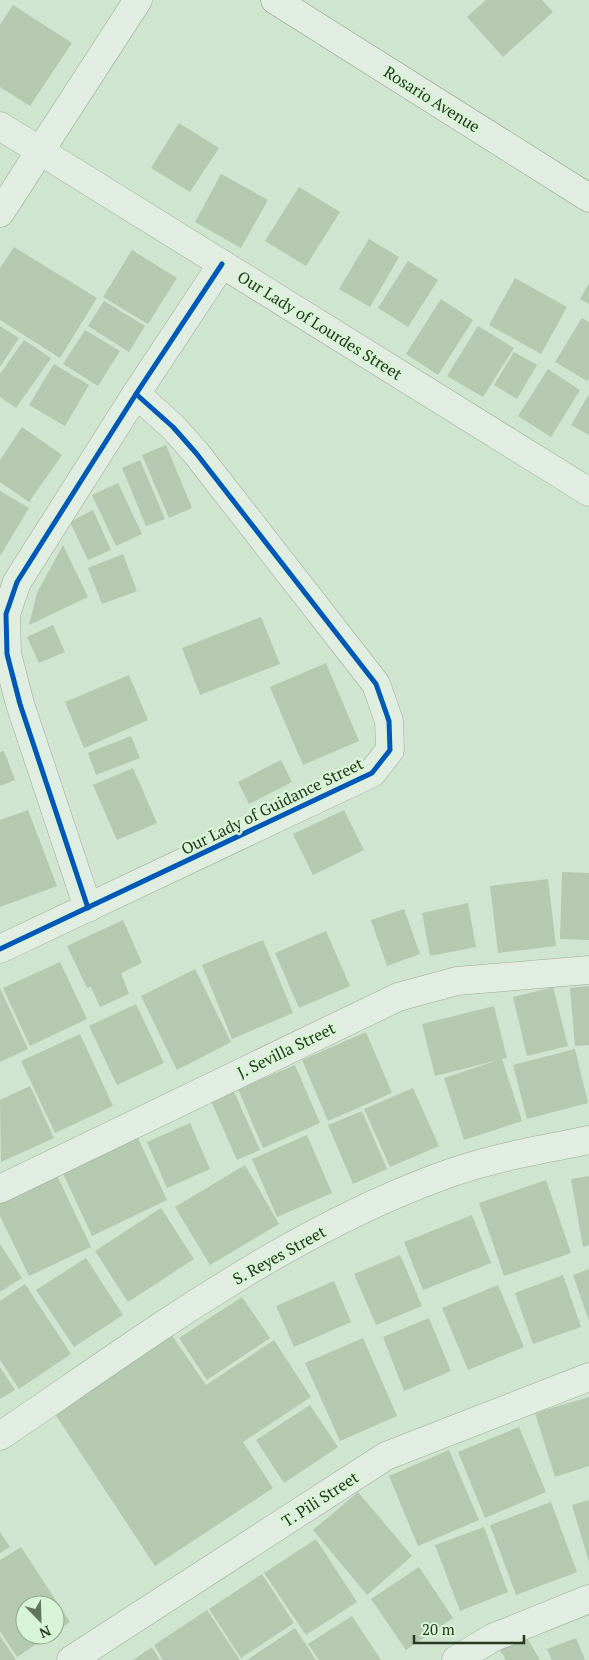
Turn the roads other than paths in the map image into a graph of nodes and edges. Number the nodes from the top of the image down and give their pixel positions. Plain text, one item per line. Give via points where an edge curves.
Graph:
1 (138, 0) edge
2 (275, 0) edge
3 (0, 126) edge
4 (39, 152) junction
5 (589, 198) edge
6 (0, 213) edge
7 (222, 264) junction
8 (136, 394) junction
9 (589, 492) edge
10 (88, 908) junction
11 (0, 949) edge
12 (589, 970) edge
13 (589, 1140) edge
14 (0, 1189) edge
15 (589, 1377) edge
16 (0, 1436) edge
17 (589, 1599) edge
18 (71, 1660) edge
19 (456, 1660) edge

1 - 4 street
2 - 5 street, Rosario Avenue
3 - 4 street, Our Lady of Lourdes Street
4 - 6 street
4 - 7 street, Our Lady of Lourdes Street
7 - 8 street
7 - 9 street, Our Lady of Lourdes Street
8 - 10 street via 17,582 6,614 7,654 20,704
8 - 10 street, Our Lady of Guidance Street via 174,427 196,453 376,684 389,721 390,750 372,773
10 - 11 street, Our Lady of Guidance Street
12 - 14 street, J. Sevilla Street via 457,981 398,997
13 - 16 street, S. Reyes Street via 519,1153 453,1173 360,1210 233,1280
15 - 18 street, T. Pili Street via 386,1456
17 - 19 street via 492,1638

